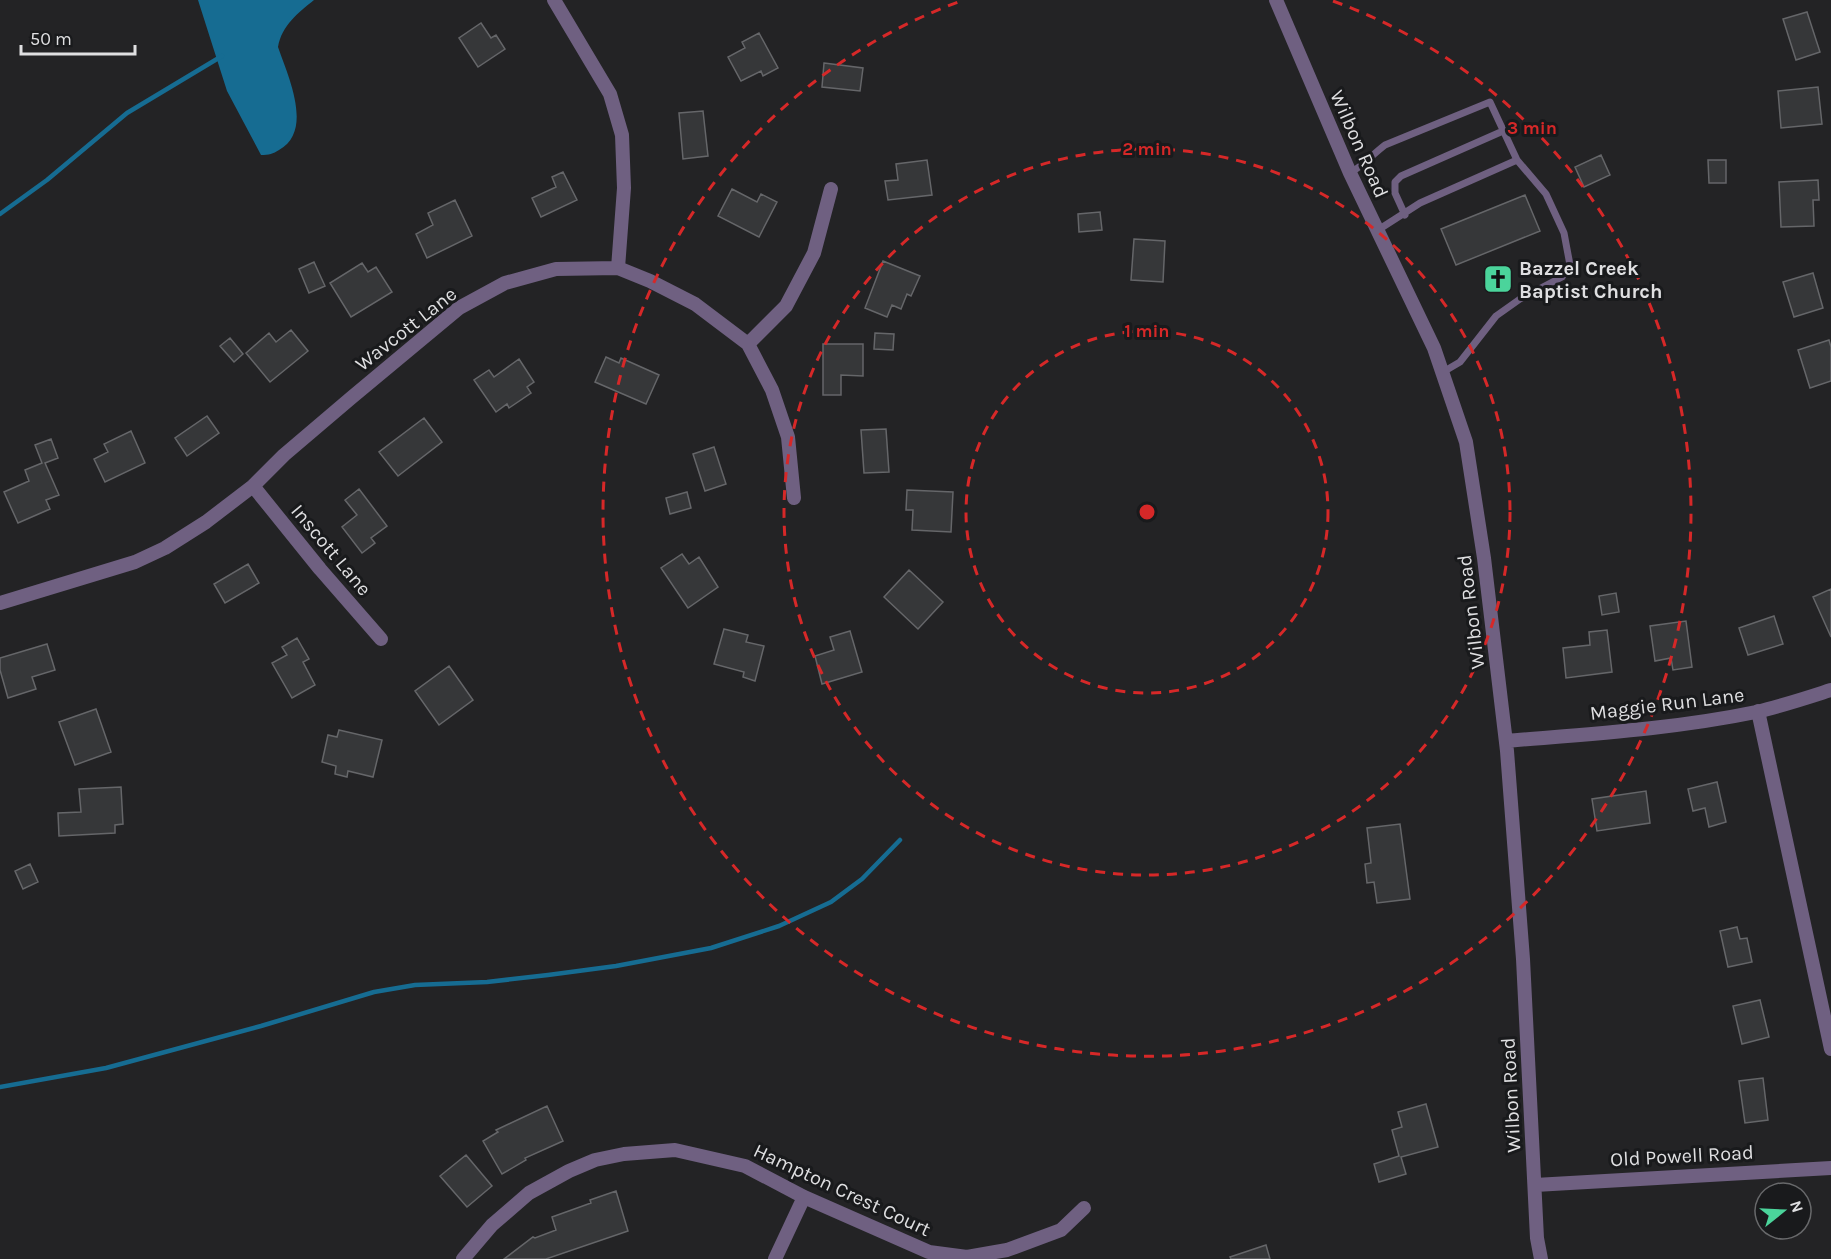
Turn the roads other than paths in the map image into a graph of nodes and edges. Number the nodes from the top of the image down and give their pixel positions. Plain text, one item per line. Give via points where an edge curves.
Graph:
1 (554, 0) edge
2 (1276, 0) edge
3 (1503, 130) junction
4 (1517, 160) junction
5 (1350, 173) junction
6 (831, 189) dead end
7 (1405, 214) junction
8 (1378, 230) junction
9 (618, 268) junction
10 (748, 344) junction
11 (1443, 372) junction
12 (253, 486) junction
13 (794, 498) dead end
14 (0, 603) edge
15 (381, 639) dead end
16 (1831, 690) edge
17 (1758, 711) junction
18 (1506, 741) junction
19 (1831, 1049) edge
20 (1831, 1167) edge
21 (1536, 1185) junction
22 (804, 1197) junction
23 (1084, 1208) dead end
24 (464, 1259) edge
25 (776, 1259) edge
26 (1541, 1259) edge

1 - 9 street via 610,94 622,135 624,188
2 - 5 street, Wilbon Road
3 - 4 lane
3 - 5 lane via 1490,102 1385,145
3 - 7 lane via 1401,176 1395,182 1395,193
4 - 7 lane via 1420,203
4 - 11 lane via 1546,194 1564,233 1570,265 1562,277 1496,316 1460,362
5 - 8 street, Wilbon Road
6 - 10 street via 814,253 786,306
7 - 8 lane
8 - 11 street, Wilbon Road
9 - 10 street, Wavcott Lane via 695,304
9 - 12 street, Wavcott Lane via 556,269 505,283 459,308 284,455
10 - 13 street, Wavcott Lane via 772,390 788,437
11 - 18 street, Wilbon Road via 1466,442 1474,484
12 - 14 street, Wavcott Lane via 165,548
12 - 15 street, Inscott Lane
16 - 17 street, Maggie Run Lane
17 - 18 street, Maggie Run Lane via 1710,721
17 - 19 street
18 - 21 street, Wilbon Road
20 - 21 street, Old Powell Road
21 - 26 street, Wilbon Road
22 - 23 street, Hampton Crest Court via 929,1252 968,1257 1007,1250 1061,1230
22 - 24 street, Hampton Crest Court via 746,1166 675,1150 624,1154 595,1160 529,1192 492,1225
22 - 25 street

